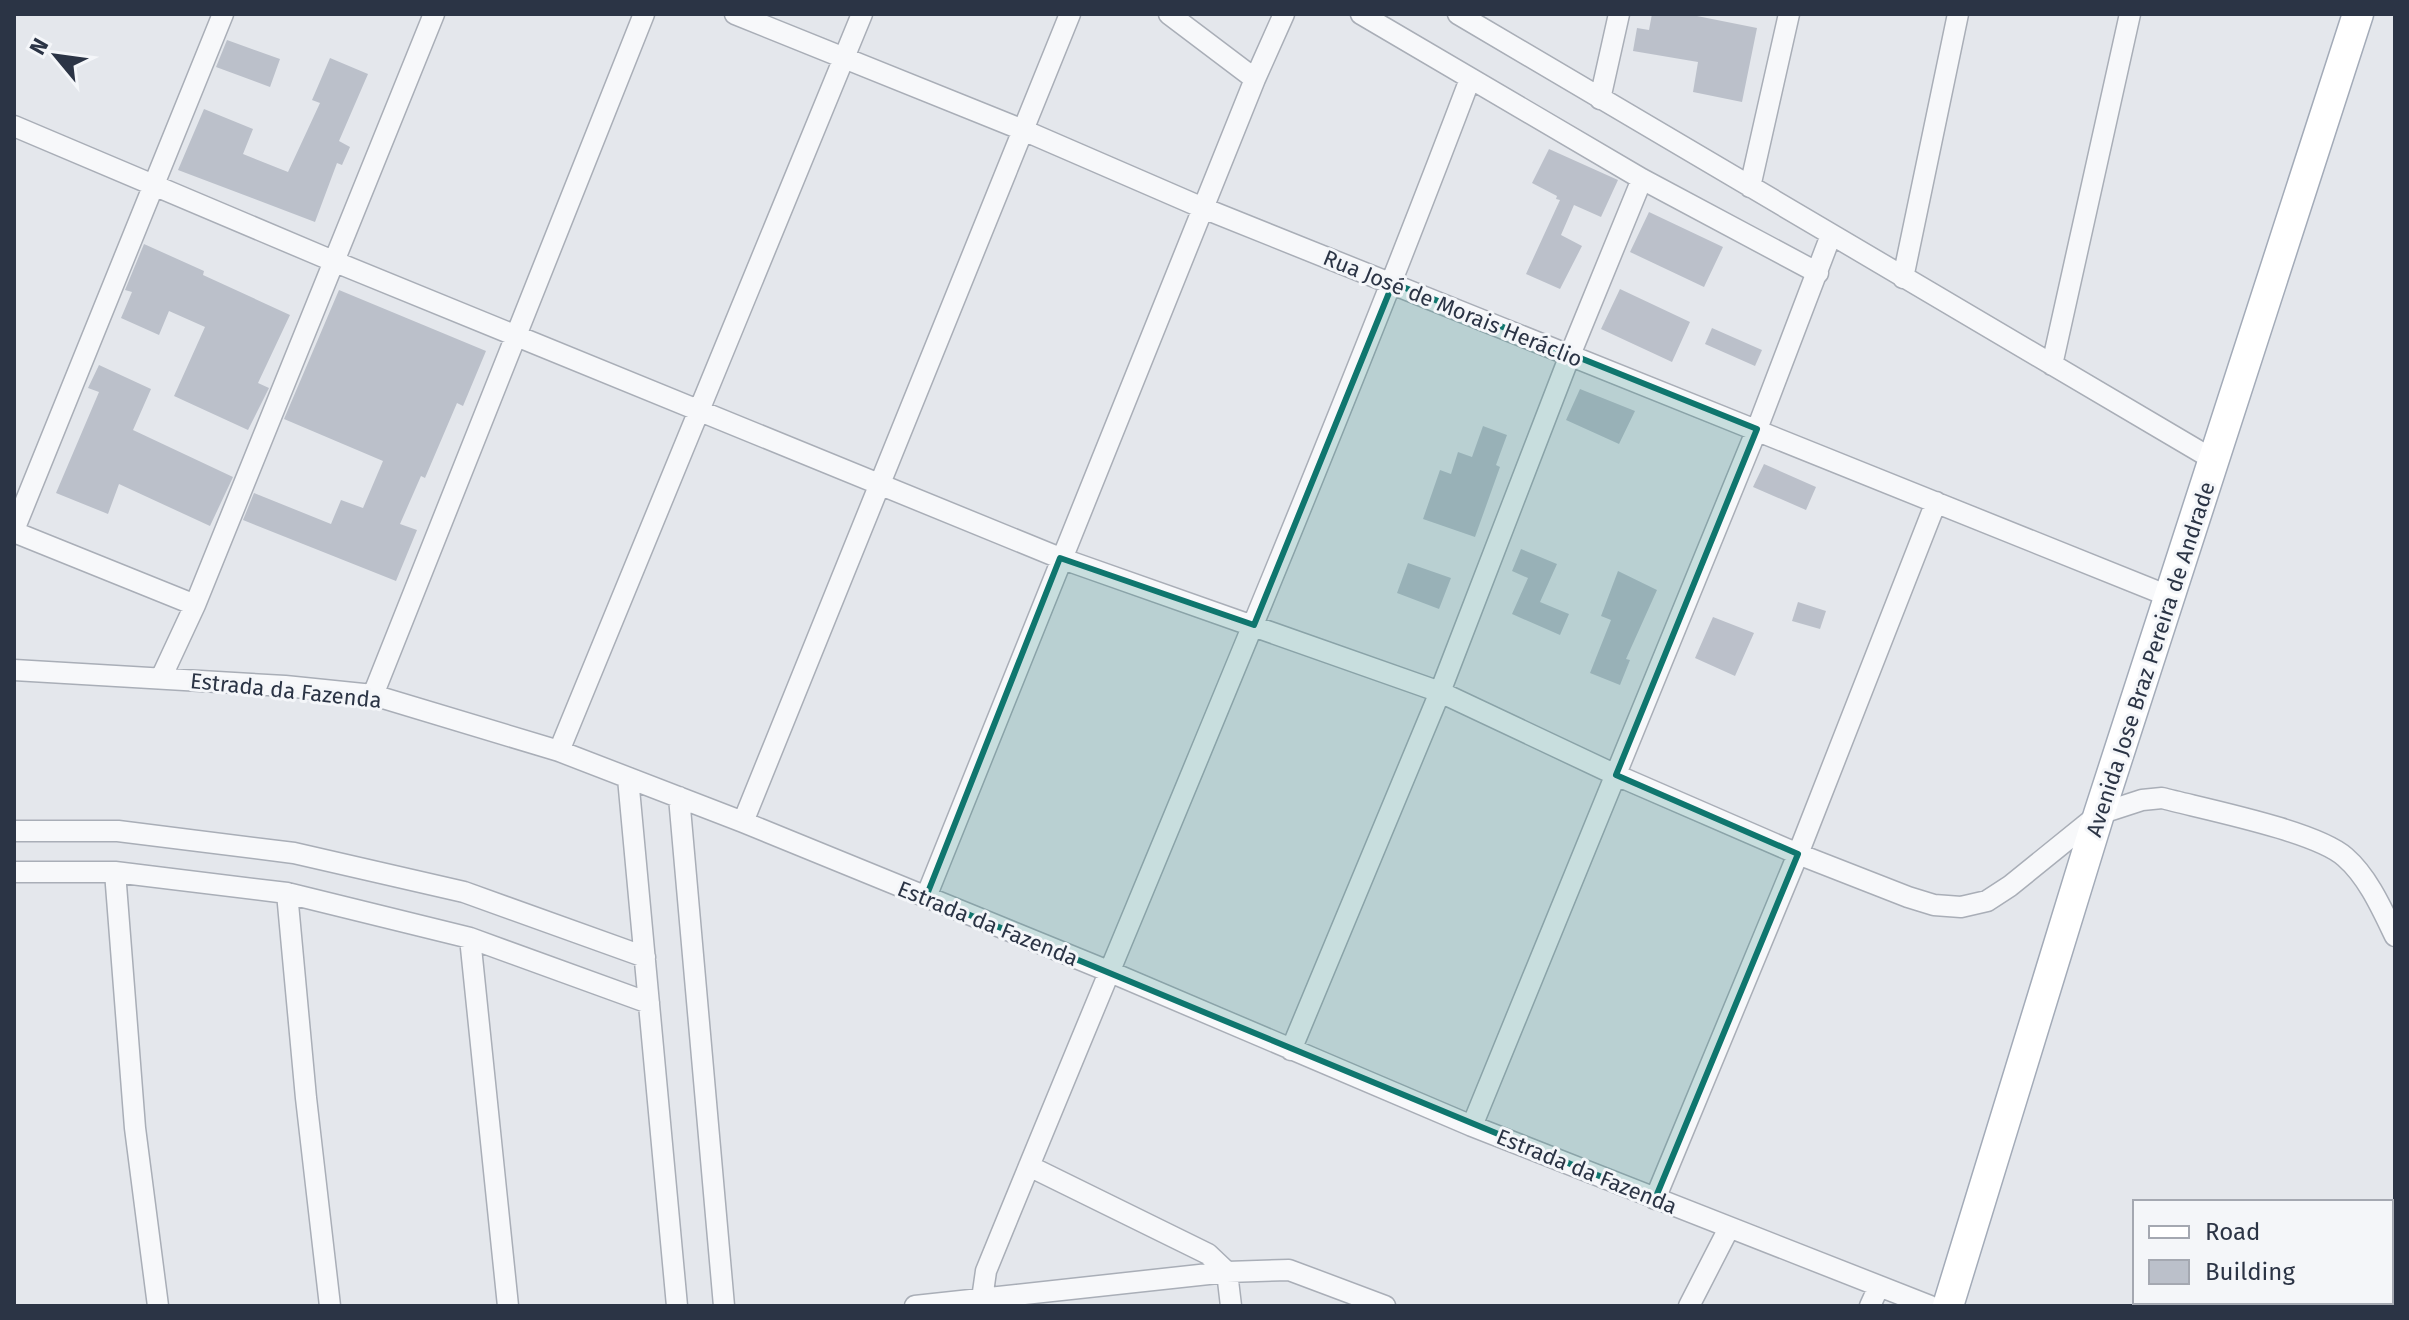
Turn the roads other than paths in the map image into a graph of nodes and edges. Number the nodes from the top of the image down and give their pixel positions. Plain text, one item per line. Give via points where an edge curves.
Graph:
1 (223, 14) edge
2 (434, 14) edge
3 (644, 14) edge
4 (735, 14) edge
5 (862, 14) edge
6 (1070, 14) edge
7 (1169, 14) edge
8 (1284, 14) edge
9 (1361, 14) edge
10 (1458, 14) edge
11 (1619, 14) edge
12 (1789, 14) edge
13 (1958, 14) edge
14 (2130, 14) edge
15 (2358, 14) edge
16 (844, 57) junction
17 (1255, 79) junction
18 (1470, 79) junction
19 (1600, 99) junction
20 (14, 126) edge
21 (1023, 130) junction
22 (1642, 179) junction
23 (154, 185) junction
24 (1750, 187) junction
25 (1203, 208) junction
26 (1831, 235) junction
27 (333, 261) junction
28 (1818, 273) junction
29 (1903, 278) junction
30 (1393, 283) junction
31 (514, 335) junction
32 (1570, 355) junction
33 (2052, 365) junction
34 (698, 409) junction
35 (1757, 429) junction
36 (2214, 460) junction
37 (880, 484) junction
38 (1936, 502) junction
39 (14, 531) edge
40 (1060, 558) junction
41 (2171, 597) junction
42 (195, 605) junction
43 (1254, 625) junction
44 (14, 670) edge
45 (161, 678) junction
46 (1440, 692) junction
47 (373, 695) junction
48 (559, 751) junction
49 (1616, 775) junction
50 (628, 778) junction
51 (679, 797) junction
52 (2099, 814) junction
53 (743, 822) junction
54 (14, 831) edge
55 (1798, 854) junction
56 (14, 872) edge
57 (115, 872) junction
58 (287, 893) junction
59 (926, 897) junction
60 (2395, 936) edge
61 (470, 938) junction
62 (645, 957) junction
63 (1108, 971) junction
64 (649, 1003) junction
65 (1291, 1050) junction
66 (1472, 1126) junction
67 (1029, 1166) junction
68 (1655, 1199) junction
69 (1729, 1228) junction
70 (1227, 1272) junction
71 (1879, 1286) junction
72 (982, 1299) junction
73 (1045, 1299) edge
74 (158, 1306) edge
75 (330, 1306) edge
76 (508, 1306) edge
77 (677, 1306) edge
78 (724, 1306) edge
79 (915, 1306) edge
80 (1231, 1306) edge
81 (1385, 1306) edge
82 (1689, 1306) edge
83 (1870, 1306) edge
84 (1930, 1306) edge
85 (1948, 1306) edge

1 - 23 street
2 - 27 street
3 - 31 street
4 - 16 street, Rua José de Morais Heráclio
5 - 16 street
6 - 21 street
7 - 17 street
8 - 17 street
9 - 18 street
10 - 19 street
11 - 19 street
12 - 24 street
13 - 29 street
14 - 33 street
15 - 36 main road, Avenida Jose Braz Pereira de Andrade
16 - 21 street, Rua José de Morais Heráclio
16 - 34 street
17 - 25 street
18 - 22 street
18 - 30 street
19 - 24 street
20 - 23 street
21 - 25 street, Rua José de Morais Heráclio
21 - 37 street
22 - 28 street
22 - 32 street
23 - 27 street
23 - 39 street
24 - 26 street
25 - 30 street, Rua José de Morais Heráclio
25 - 40 street
26 - 28 street
26 - 29 street
27 - 31 street
27 - 42 street
28 - 35 street
29 - 33 street
30 - 32 street, Rua José de Morais Heráclio
30 - 43 street
31 - 34 street
31 - 47 street
32 - 35 street, Rua José de Morais Heráclio
32 - 46 street
33 - 36 street
34 - 37 street
34 - 48 street
35 - 38 street, Rua José de Morais Heráclio
35 - 49 street
36 - 41 main road, Avenida Jose Braz Pereira de Andrade
37 - 40 street
37 - 53 street
38 - 41 street, Rua José de Morais Heráclio
38 - 55 street
39 - 42 street
40 - 43 street
40 - 59 street
41 - 52 main road, Avenida Jose Braz Pereira de Andrade
42 - 45 street
43 - 46 street
43 - 63 street
44 - 45 street, Estrada da Fazenda
45 - 47 street, Estrada da Fazenda
46 - 49 street
46 - 65 street
47 - 48 street, Estrada da Fazenda
48 - 50 street, Estrada da Fazenda
49 - 55 street
49 - 66 street
50 - 51 street, Estrada da Fazenda
50 - 62 street
51 - 53 street, Estrada da Fazenda
51 - 78 street
52 - 55 street via 2010,886 1966,907 1908,897
52 - 60 street via 2162,798 2329,847 2353,866
52 - 85 main road, Avenida Jose Braz Pereira de Andrade
53 - 59 street, Estrada da Fazenda
54 - 62 street via 118,831 294,853 464,892
55 - 68 street
56 - 57 street
57 - 58 street
57 - 74 street via 135,1128
58 - 61 street
58 - 75 street
59 - 63 street, Estrada da Fazenda
61 - 64 street
61 - 76 street
62 - 64 street
63 - 65 street, Estrada da Fazenda
63 - 67 street
64 - 77 street
65 - 66 street, Estrada da Fazenda
66 - 68 street, Estrada da Fazenda
67 - 70 street via 1208,1254
67 - 72 street via 986,1271
68 - 69 street, Estrada da Fazenda
69 - 71 street, Estrada da Fazenda
69 - 82 street
70 - 73 street
70 - 80 street
70 - 81 street via 1289,1270
71 - 83 street
71 - 84 street, Estrada da Fazenda
72 - 73 street
72 - 79 street

